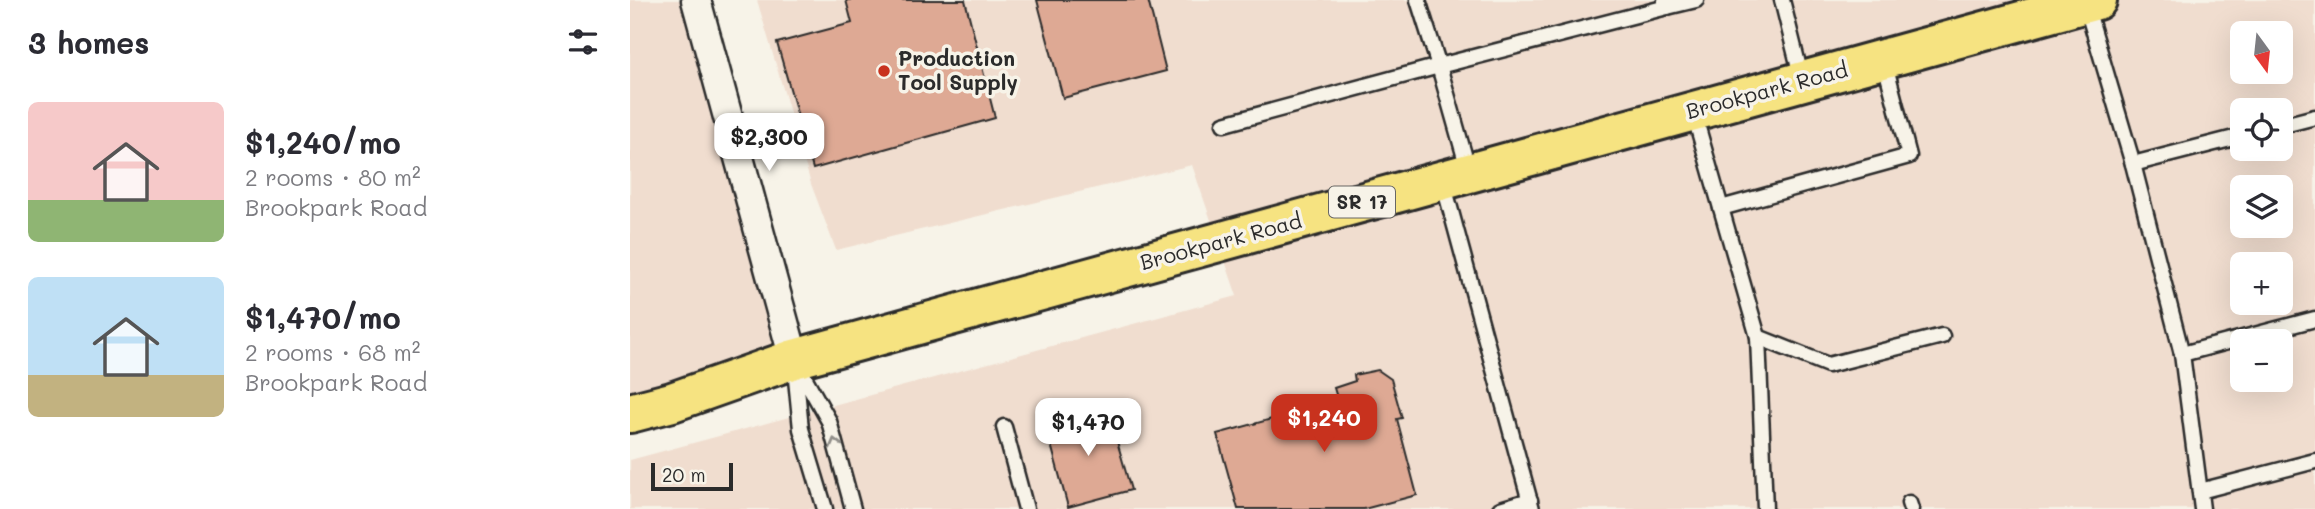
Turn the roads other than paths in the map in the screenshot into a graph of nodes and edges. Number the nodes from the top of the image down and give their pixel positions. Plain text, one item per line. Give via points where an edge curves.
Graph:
1 (696, 0) edge
2 (1418, 0) edge
3 (1696, 0) edge
4 (1782, 0) edge
5 (2091, 2) edge
6 (1666, 4) edge
7 (1884, 59) junction
8 (1439, 66) junction
9 (1802, 81) junction
10 (1693, 111) junction
11 (2315, 117) edge
12 (2293, 123) edge
13 (1224, 124) dead end
14 (2230, 139) edge
15 (2133, 164) junction
16 (1456, 177) junction
17 (1721, 208) junction
18 (2315, 319) edge
19 (1941, 336) dead end
20 (1758, 337) junction
21 (2182, 354) junction
22 (794, 359) junction
23 (630, 413) edge
24 (1004, 427) dead end
25 (2315, 461) edge
26 (2200, 491) junction
27 (1531, 505) edge
28 (825, 509) edge
29 (853, 509) edge
30 (1026, 509) edge
31 (1500, 509) edge
32 (1765, 509) edge
33 (2202, 509) edge

1 - 22 street
2 - 8 lane
3 - 6 lane
4 - 9 lane
5 - 7 main road, Brookpark Road / SR 17
5 - 15 lane
6 - 8 lane
7 - 9 main road, Brookpark Road / SR 17
7 - 17 lane via 1909,156
8 - 13 lane
8 - 16 lane
9 - 10 main road, Brookpark Road / SR 17
10 - 16 main road, Brookpark Road / SR 17
10 - 17 lane
11 - 12 lane
14 - 15 lane
15 - 21 lane
16 - 22 main road, Brookpark Road / SR 17
16 - 27 lane
17 - 20 lane
18 - 21 lane
19 - 20 lane via 1828,365
20 - 32 lane
21 - 26 lane
22 - 23 main road, Brookpark Road / SR 17
22 - 28 lane via 801,429
29 -> 22 lane via 829,421
24 - 30 lane
25 - 26 lane
26 - 33 lane
27 - 31 lane

